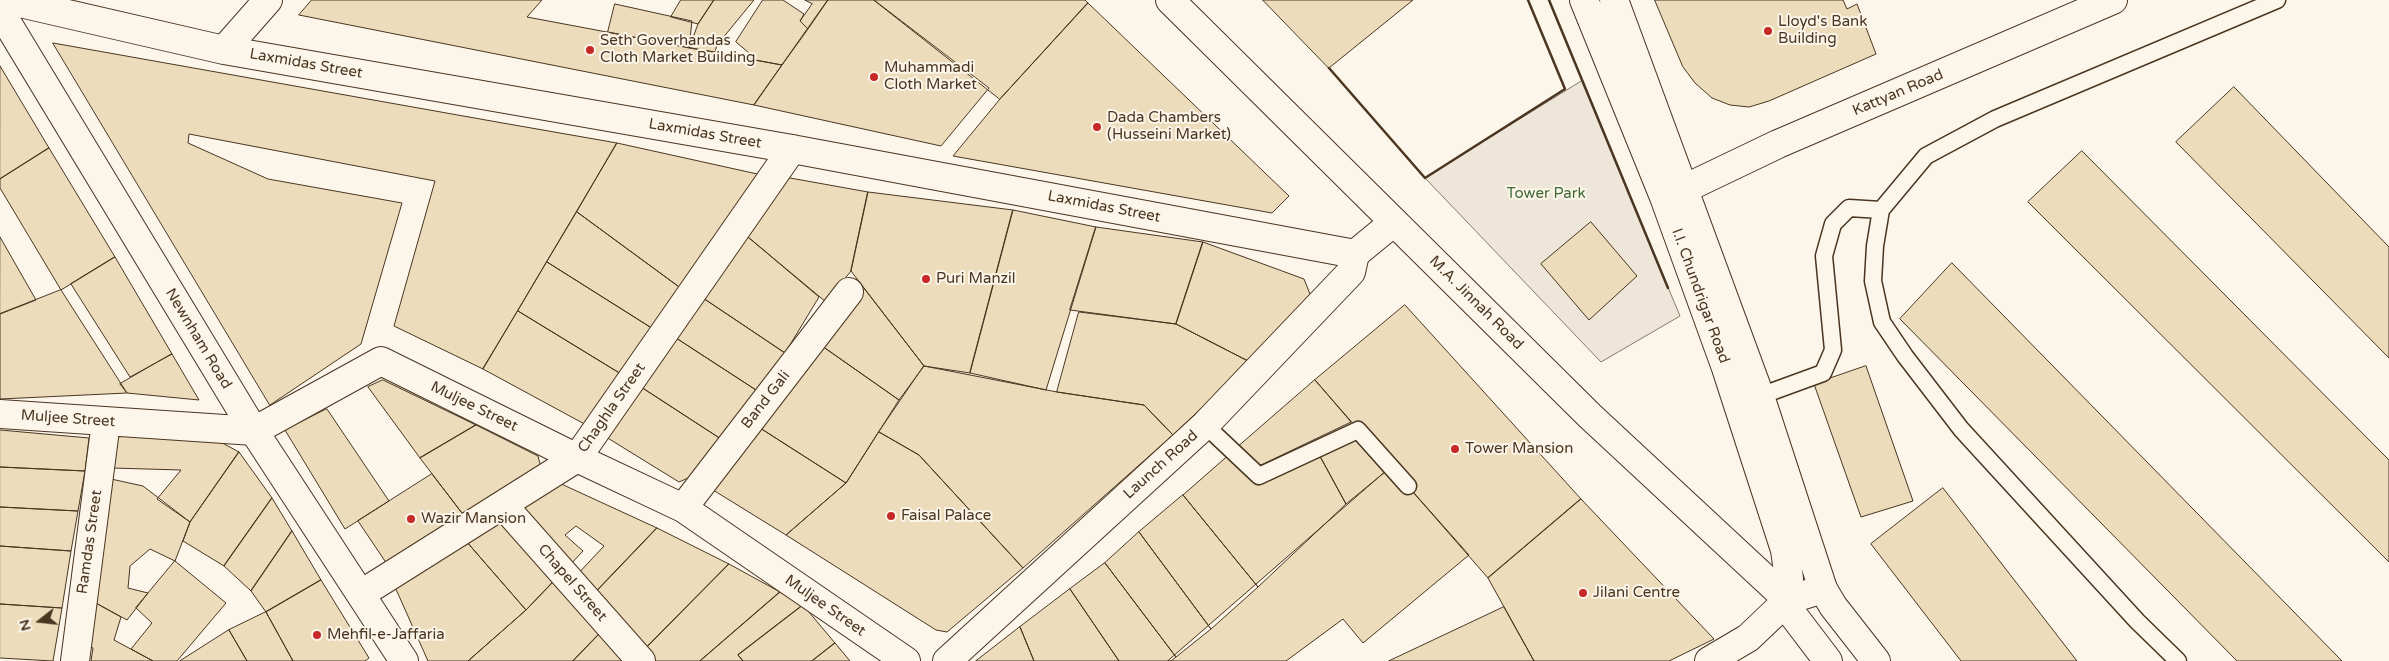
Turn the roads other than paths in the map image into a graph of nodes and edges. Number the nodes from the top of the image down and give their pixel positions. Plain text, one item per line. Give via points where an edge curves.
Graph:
1 (7, 0) edge
2 (268, 0) edge
3 (1170, 0) edge
4 (1584, 0) edge
5 (1614, 0) edge
6 (2113, 0) edge
7 (2278, 0) edge
8 (83, 8) edge
9 (0, 11) edge
10 (224, 50) junction
11 (792, 149) junction
12 (1684, 189) junction
13 (1881, 210) junction
14 (1394, 222) junction
15 (1355, 254) junction
16 (849, 292) dead end
17 (1760, 396) junction
18 (0, 414) edge
19 (106, 422) junction
20 (1205, 425) junction
21 (254, 431) junction
22 (577, 458) junction
23 (1408, 486) dead end
24 (503, 505) junction
25 (683, 508) junction
26 (1824, 590) junction
27 (361, 594) junction
28 (1788, 600) junction
29 (396, 658) edge
30 (74, 661) edge
31 (641, 661) edge
32 (906, 661) edge
33 (947, 661) edge
34 (1709, 661) edge
35 (1828, 661) edge
36 (1876, 661) edge
37 (2178, 661) edge

1 - 8 main road, Laxmidas Street
2 - 10 main road
3 - 14 main road, M.A. Jinnah Road
4 - 28 main road, I.I. Chundrigar Road via 1664,197 1726,368 1785,550 1790,579
5 - 12 main road, I.I. Chundrigar Road
6 - 12 main road, Kattyan Road via 1778,144
7 - 13 lane via 1995,119 1926,156
8 - 10 main road, Laxmidas Street
9 - 21 main road, Newnham Road
10 - 11 main road, Laxmidas Street
11 - 15 main road, Laxmidas Street
11 - 22 main road, Chaghla Street
12 - 17 main road, I.I. Chundrigar Road
13 - 17 lane via 1849,208 1833,224 1824,256 1833,350 1823,373
13 - 37 lane via 1873,281 1882,322 1891,336 1961,430
14 - 15 main road
14 - 28 main road, M.A. Jinnah Road via 1590,416
15 - 20 main road, Launch Road via 1351,272
16 - 25 main road, Band Gali
17 - 26 main road, I.I. Chundrigar Road
18 - 19 main road, Muljee Street
19 - 21 main road, Muljee Street
19 - 30 main road, Ramdas Street
20 - 23 lane via 1259,476 1358,430
20 - 33 main road, Launch Road
21 - 22 main road, Muljee Street via 381,361
21 - 27 main road, Newnham Road
22 - 24 main road, Chaghla Street
22 - 25 main road, Muljee Street
24 - 27 main road, Chaghla Street
24 - 31 main road, Chapel Street
25 - 32 main road, Muljee Street
26 - 28 main road
26 - 36 main road
27 - 29 main road, Newnham Road
28 - 34 main road via 1748,638
28 - 35 main road, M.A. Jinnah Road via 1793,615

